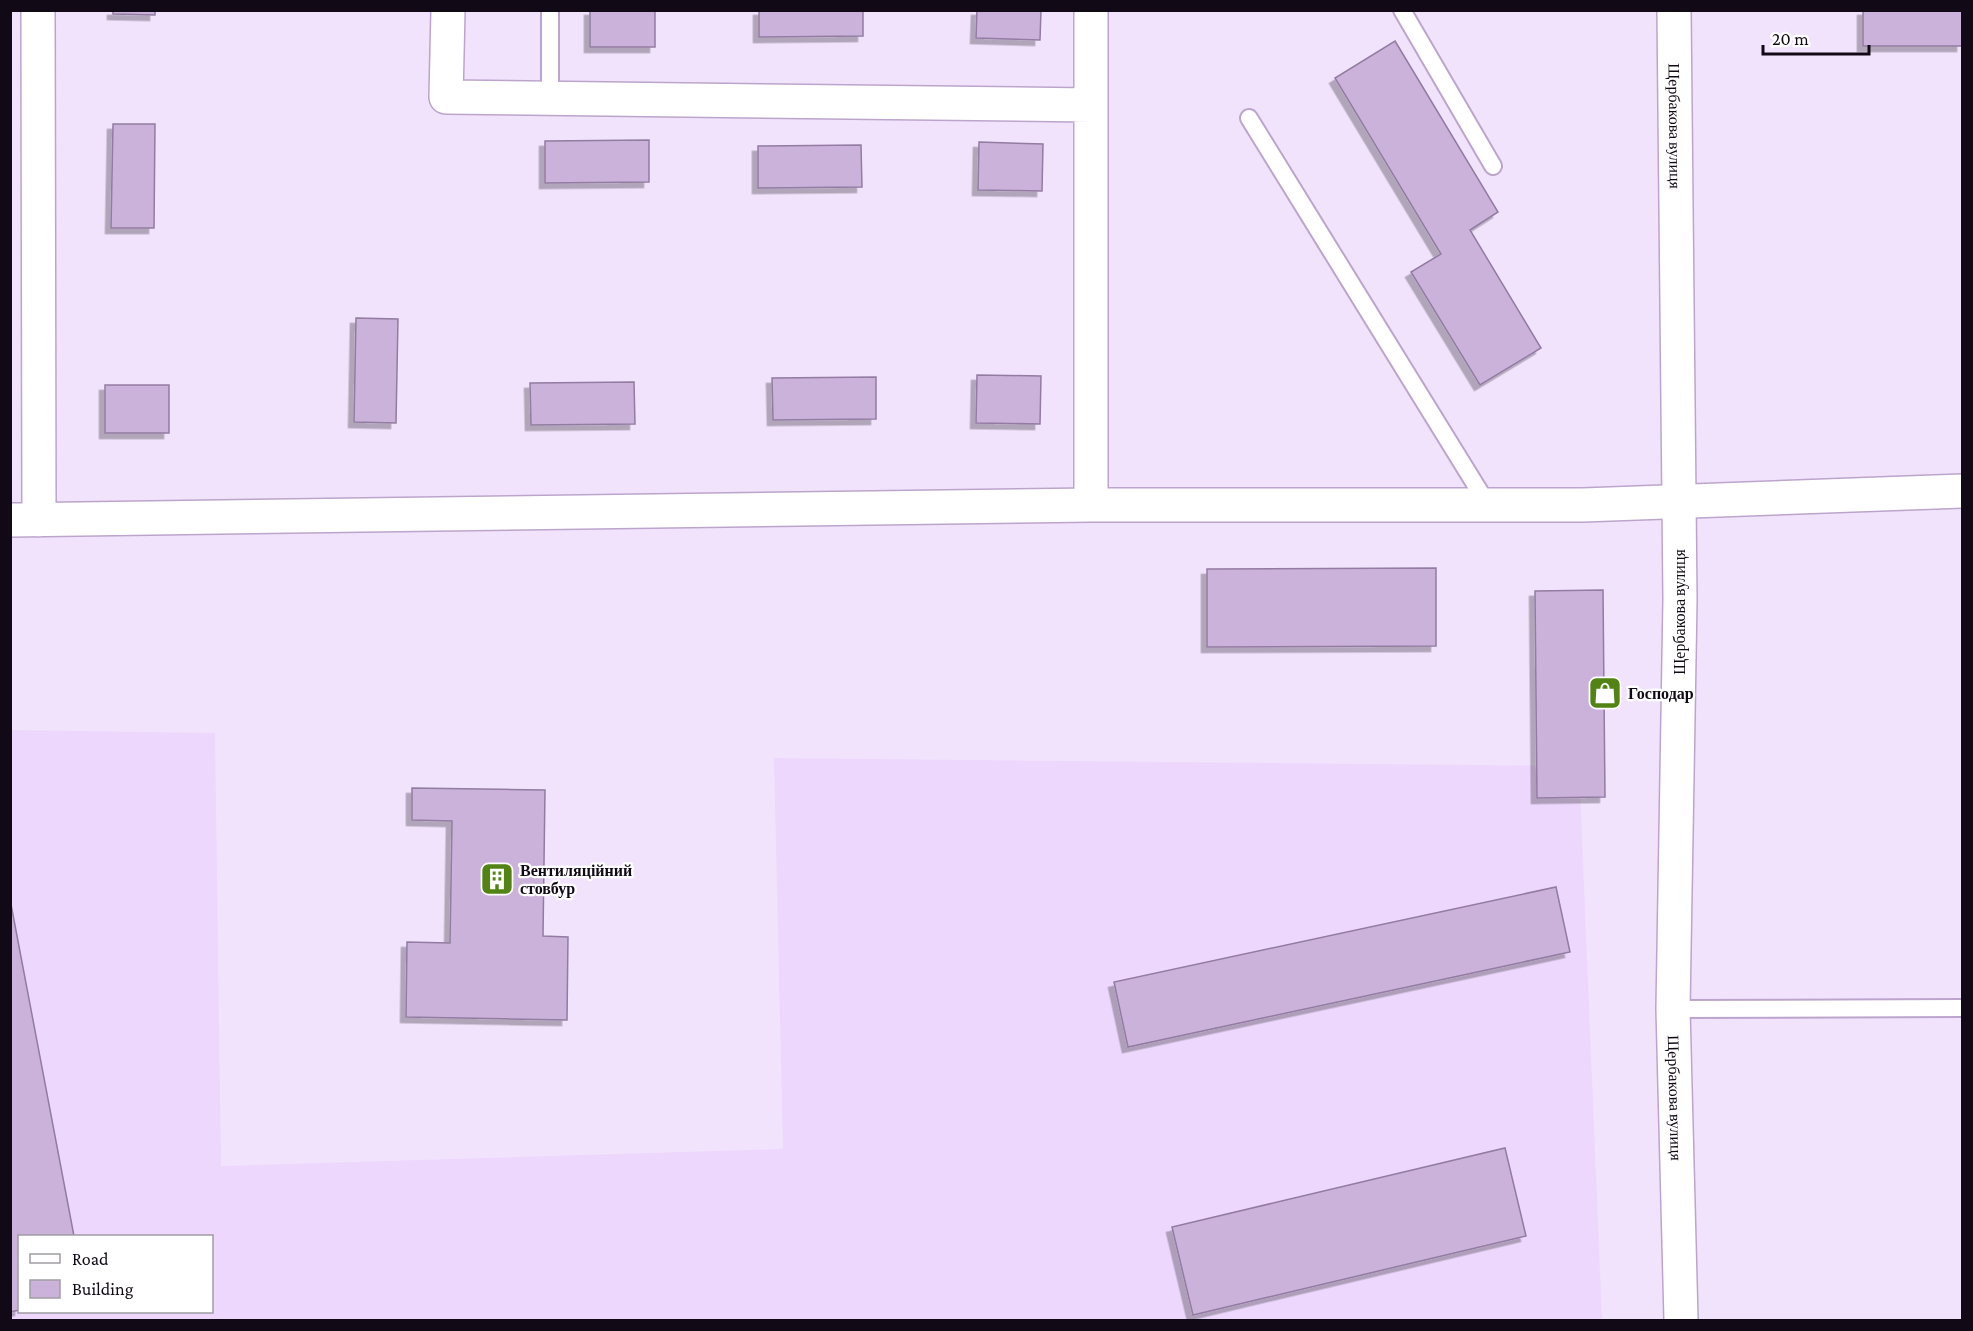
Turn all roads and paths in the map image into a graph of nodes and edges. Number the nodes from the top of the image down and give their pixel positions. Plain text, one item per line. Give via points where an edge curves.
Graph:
1 (38, 10) edge
2 (447, 10) edge
3 (550, 10) edge
4 (1091, 10) edge
5 (1402, 10) edge
6 (1674, 10) edge
7 (550, 98) junction
8 (1091, 105) junction
9 (1249, 118) dead end
10 (1493, 166) dead end
11 (1962, 491) edge
12 (1679, 503) junction
13 (1091, 505) junction
14 (1488, 505) junction
15 (25, 520) edge
16 (1962, 1008) edge
17 (1673, 1009) junction
18 (1681, 1320) edge

1 - 15 street
2 - 7 street via 447,97
3 - 7 lane
4 - 8 street
5 - 10 lane
6 - 12 street, Щербакова вулиця
7 - 8 street
8 - 13 street
9 - 14 lane
11 - 12 street
12 - 14 street
12 - 17 street, Щербакова вулиця
13 - 14 street
13 - 15 street
16 - 17 lane
17 - 18 street, Щербакова вулиця

